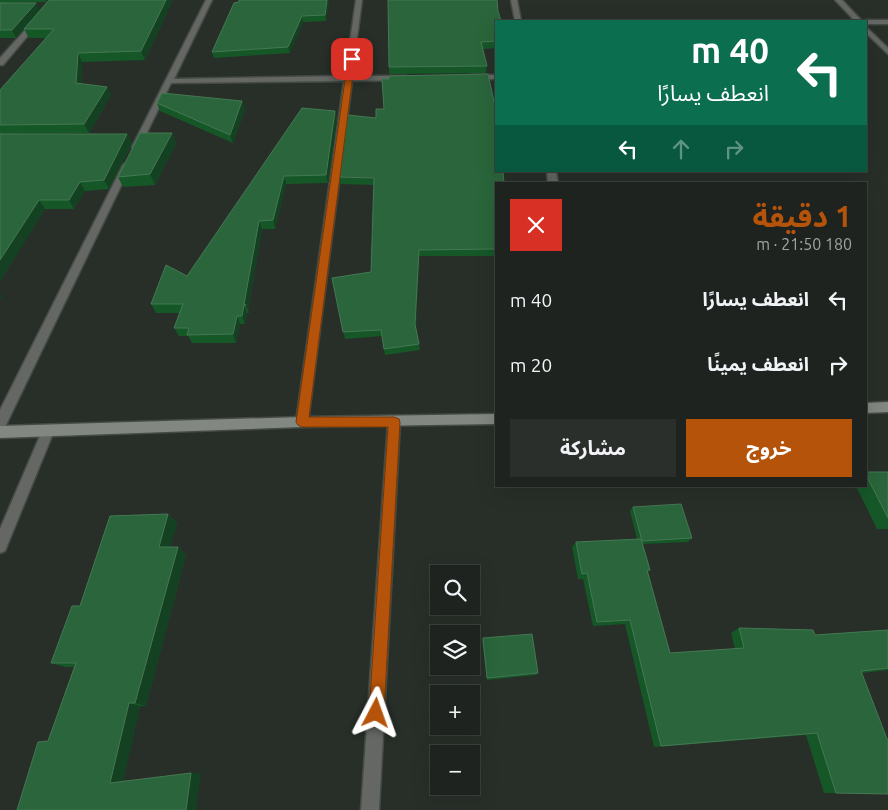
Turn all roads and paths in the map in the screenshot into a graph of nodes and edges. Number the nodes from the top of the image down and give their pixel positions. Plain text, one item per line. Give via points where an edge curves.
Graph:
1 (55, 0) edge
2 (209, 0) edge
3 (360, 0) edge
4 (514, 0) edge
5 (838, 0) edge
6 (39, 7) dead end
7 (49, 7) junction
8 (518, 20) edge
9 (858, 20) edge
10 (867, 22) edge
11 (888, 22) edge
12 (867, 30) edge
13 (888, 52) edge
14 (0, 64) edge
15 (467, 77) edge
16 (495, 77) edge
17 (418, 78) edge
18 (349, 79) junction
19 (169, 82) junction
20 (867, 408) edge
21 (888, 408) edge
22 (495, 419) edge
23 (302, 422) junction
24 (394, 422) junction
25 (0, 423) edge
26 (0, 432) edge
27 (48, 432) junction
28 (0, 546) edge
29 (370, 810) edge

1 - 7 street
2 - 19 street
3 - 18 street
4 - 8 street
5 - 9 street
6 - 7 street
7 - 14 street
10 - 11 street
12 - 13 street
15 - 16 street
17 - 18 street
18 - 19 street
18 - 23 street
19 - 25 street via 136,138
20 - 21 street
22 - 24 street
23 - 24 street
23 - 27 street
24 - 29 street
26 - 27 street
27 - 28 street

